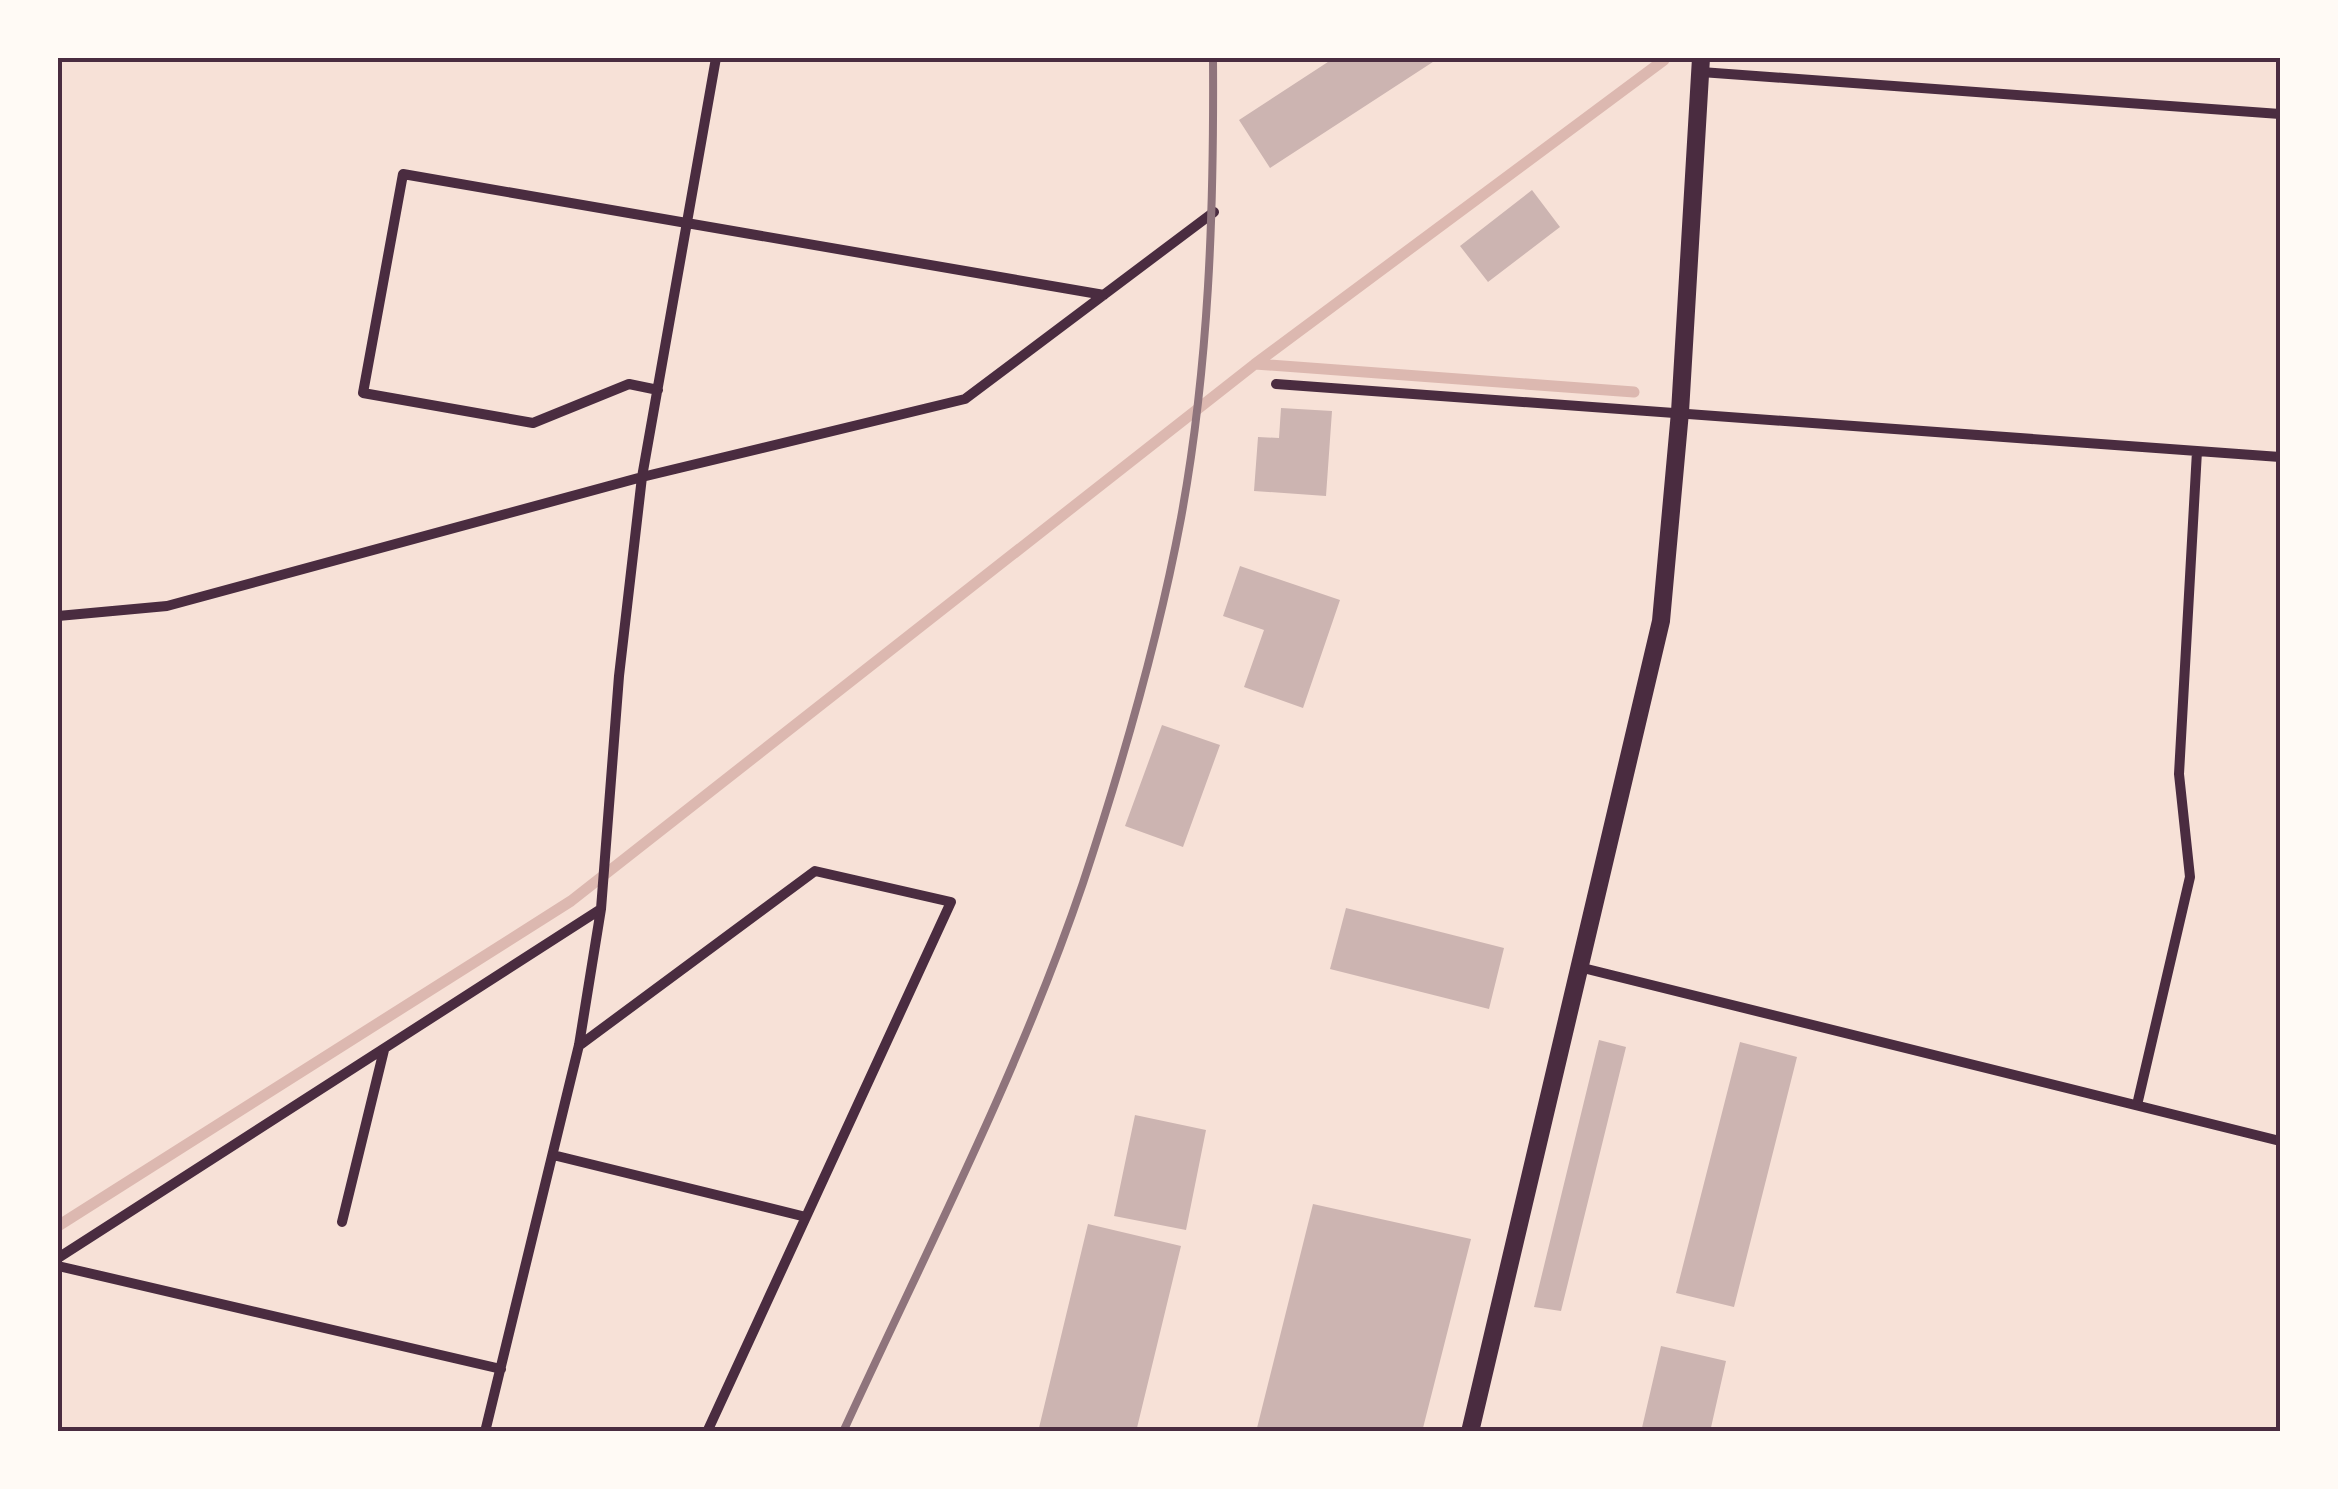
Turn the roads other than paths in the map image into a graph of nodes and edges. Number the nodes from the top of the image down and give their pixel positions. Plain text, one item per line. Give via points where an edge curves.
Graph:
1 (716, 58) edge
2 (1701, 65) edge
3 (2280, 114) edge
4 (1214, 212) dead end
5 (687, 224) junction
6 (1104, 296) junction
7 (1276, 384) dead end
8 (658, 390) junction
9 (1680, 412) junction
10 (2197, 451) junction
11 (2280, 457) edge
12 (642, 477) junction
13 (58, 616) edge
14 (601, 910) junction
15 (1583, 968) junction
16 (580, 1045) junction
17 (384, 1048) junction
18 (2136, 1106) junction
19 (2280, 1141) edge
20 (553, 1155) junction
21 (806, 1217) junction
22 (342, 1222) dead end
23 (58, 1258) edge
24 (58, 1266) edge
25 (501, 1369) junction
26 (485, 1432) edge
27 (707, 1432) edge
28 (1470, 1432) edge

1 - 5 street
2 - 3 street
2 - 9 street
4 - 6 street
5 - 6 street
5 - 8 street
5 - 8 street via 403,174 363,393 532,423 629,384
6 - 12 street via 964,399
7 - 9 street
8 - 12 street
9 - 10 street
9 - 15 street via 1661,621
10 - 11 street
10 - 18 street via 2178,774 2190,877
12 - 13 street via 167,606
12 - 14 street
14 - 16 street
14 - 17 street
15 - 18 street
15 - 28 street
16 - 20 street
16 - 21 street via 815,871 951,902
17 - 22 street
17 - 23 street
18 - 19 street
20 - 21 street
20 - 25 street
21 - 27 street
24 - 25 street
25 - 26 street

